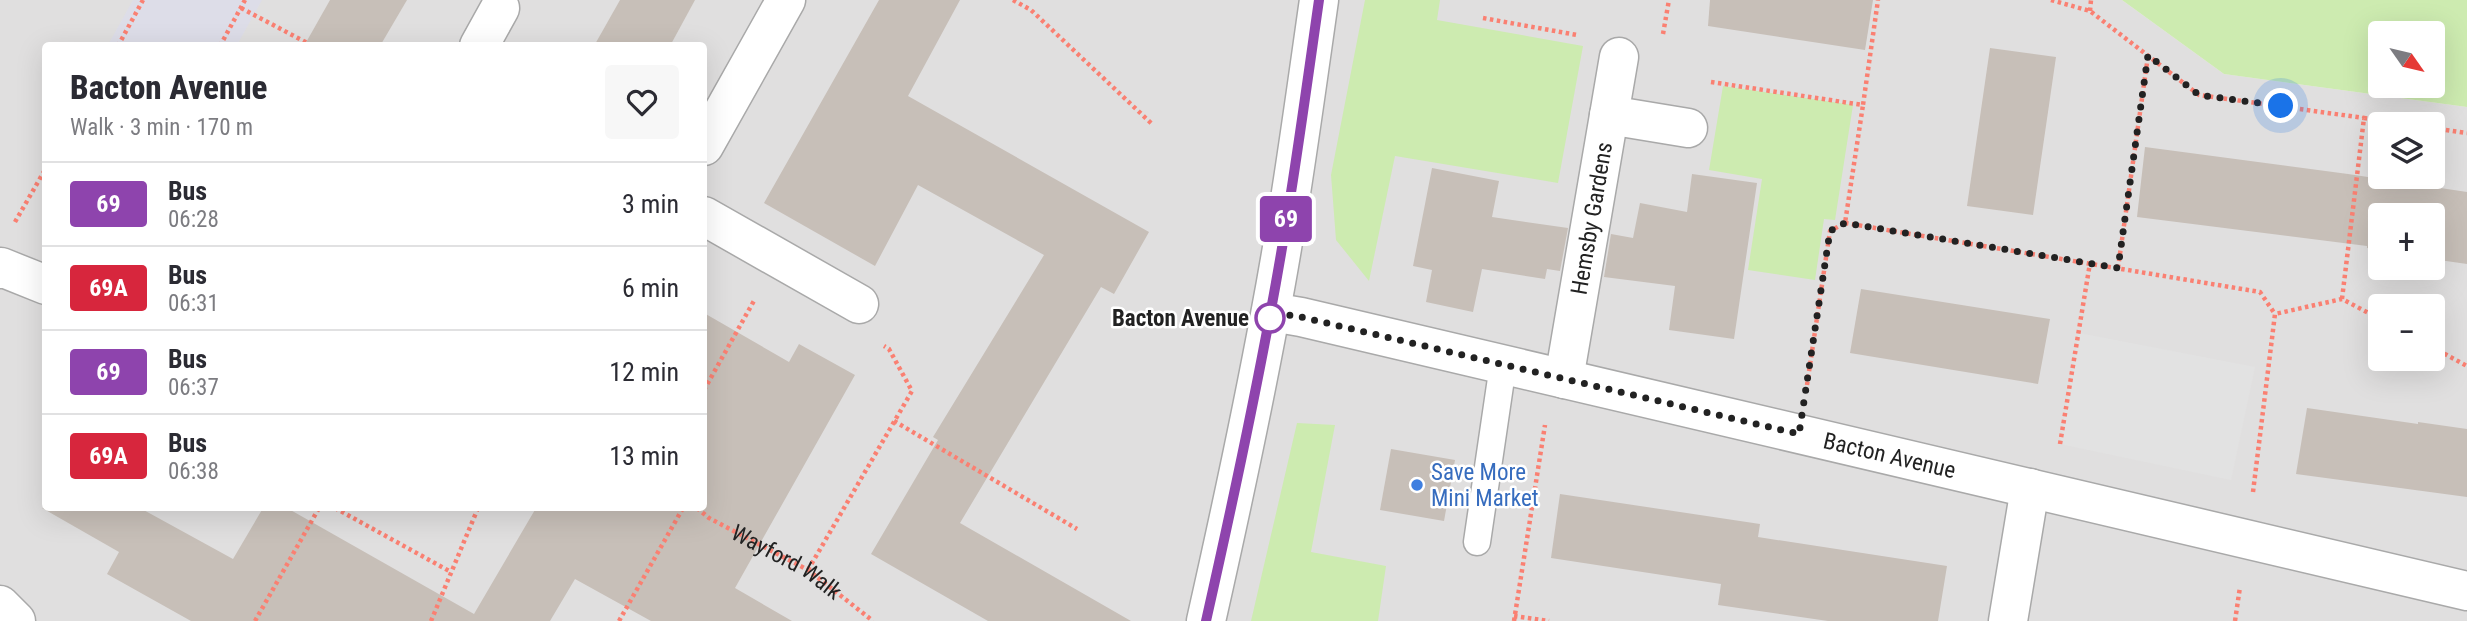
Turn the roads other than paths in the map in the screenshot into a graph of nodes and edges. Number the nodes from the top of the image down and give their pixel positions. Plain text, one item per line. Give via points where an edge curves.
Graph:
1 (786, 0) edge
2 (1319, 0) edge
3 (500, 8) dead end
4 (481, 42) edge
5 (1619, 57) dead end
6 (1609, 115) junction
7 (1688, 128) dead end
8 (707, 141) edge
9 (707, 218) edge
10 (1, 268) edge
11 (42, 283) edge
12 (859, 304) road end
13 (1271, 312) junction
14 (1503, 365) junction
15 (1564, 379) junction
16 (2042, 491) junction
17 (1477, 542) dead end
18 (2464, 601) edge
19 (0, 605) edge
20 (16, 621) edge
21 (1206, 621) edge
22 (2008, 621) edge

1 - 8 street
2 - 13 street
3 - 4 street
5 - 6 street, Hemsby Gardens
6 - 7 street
6 - 15 street, Hemsby Gardens
9 - 12 street
10 - 11 street
13 - 14 street, Bacton Avenue
13 - 21 street
14 - 15 street, Bacton Avenue
14 - 17 lane
15 - 16 street, Bacton Avenue
16 - 18 street, Bacton Avenue via 2247,539
16 - 22 street
19 - 20 street

